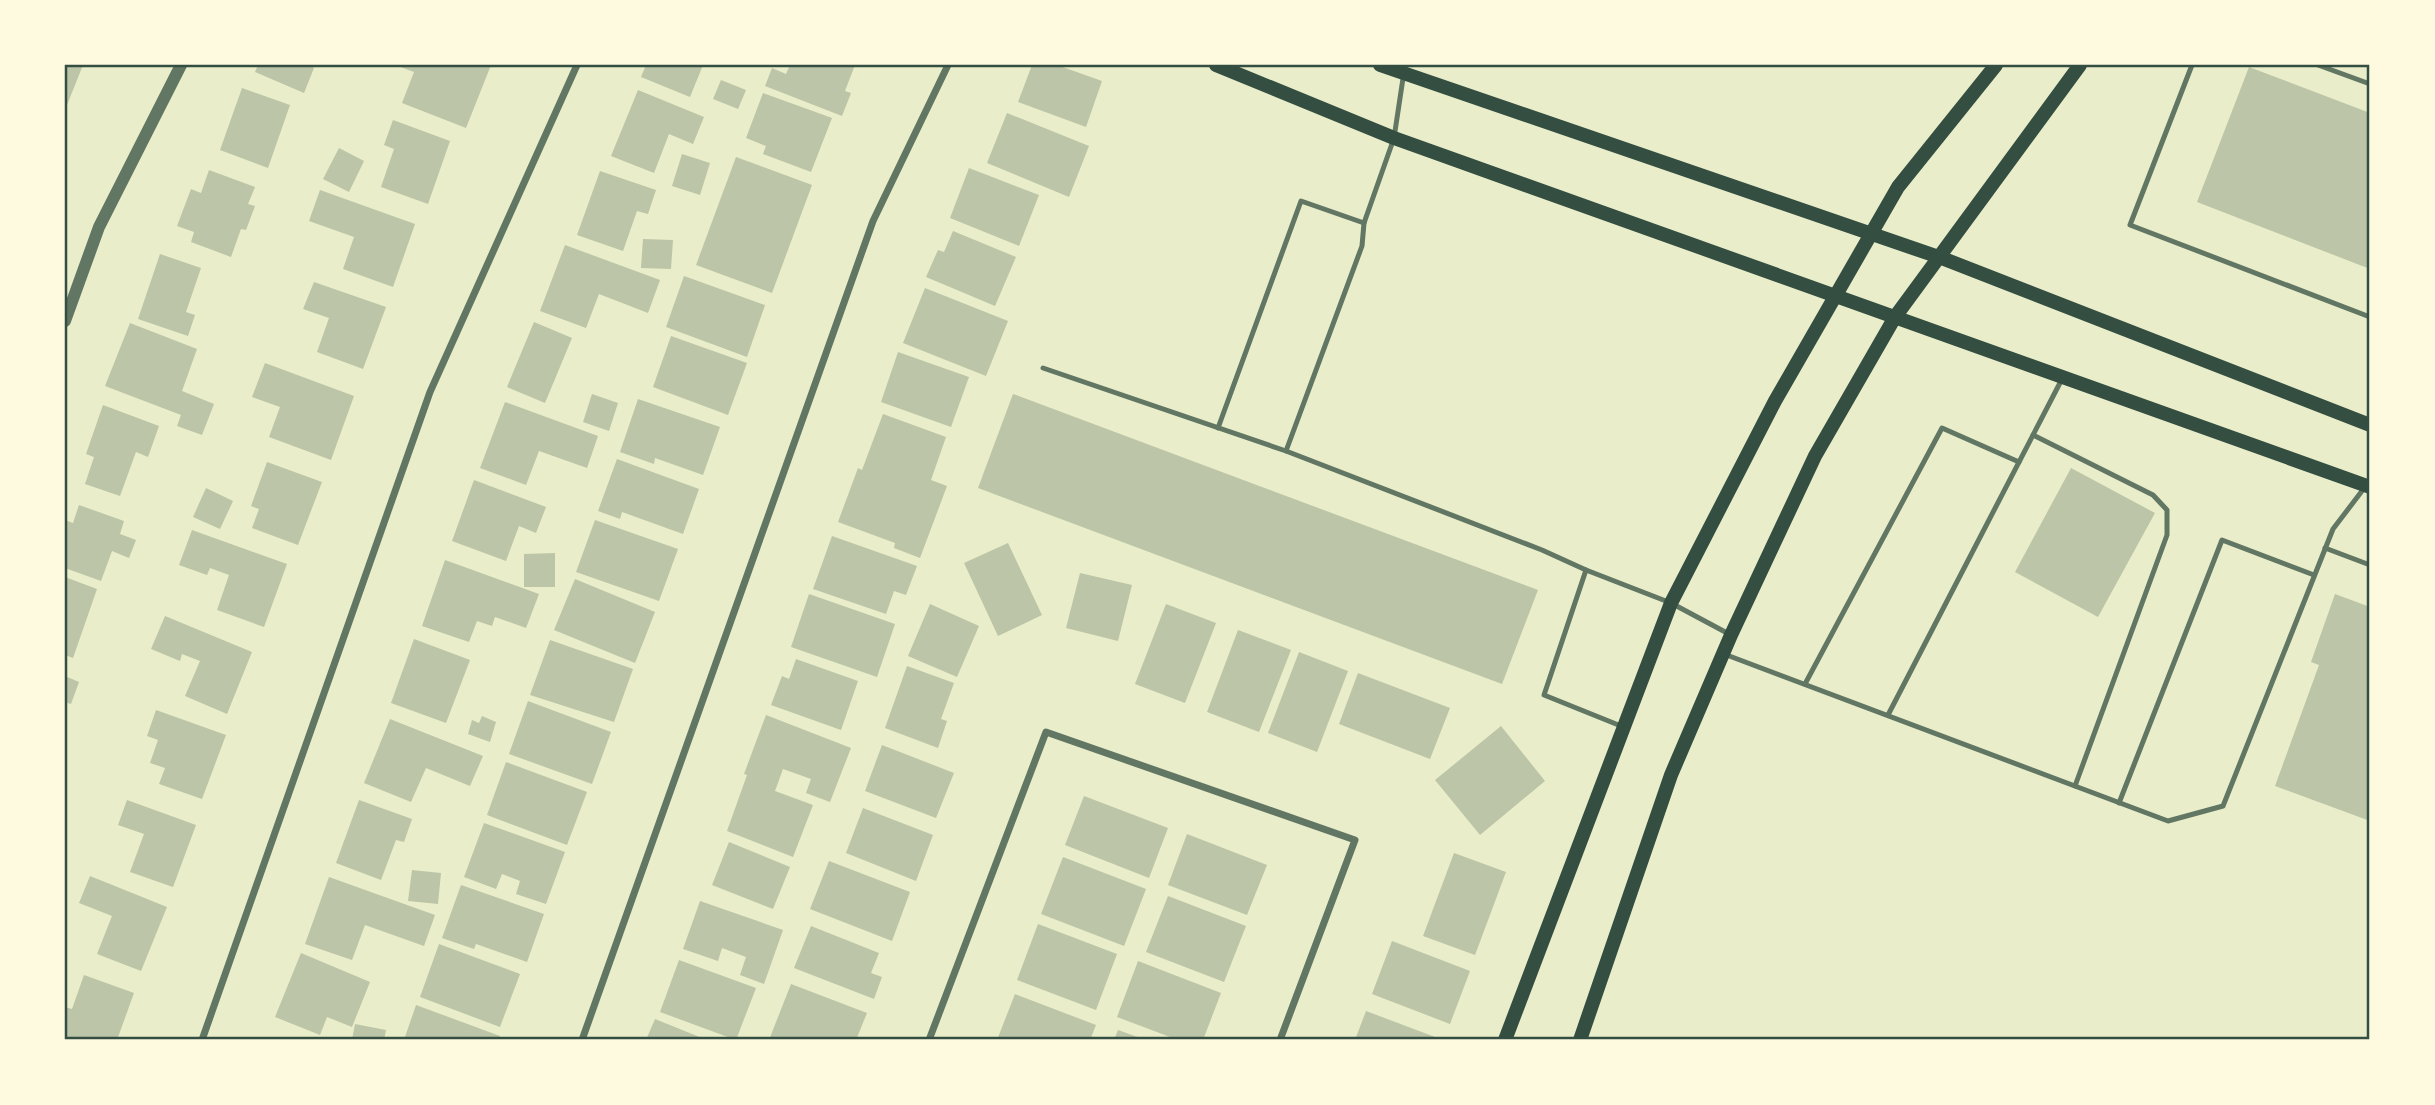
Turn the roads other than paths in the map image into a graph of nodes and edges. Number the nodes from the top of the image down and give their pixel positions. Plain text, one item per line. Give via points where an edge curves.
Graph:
1 (181, 65) edge
2 (577, 65) edge
3 (948, 65) edge
4 (1216, 65) edge
5 (1380, 65) edge
6 (1996, 65) edge
7 (2080, 65) edge
8 (2192, 65) edge
9 (2318, 65) edge
10 (1404, 69) edge
11 (2370, 84) edge
12 (1394, 138) junction
13 (1364, 223) junction
14 (1873, 234) junction
15 (1939, 257) junction
16 (1837, 295) junction
17 (1895, 317) junction
18 (2370, 317) edge
19 (65, 321) edge
20 (1043, 368) dead end
21 (2063, 377) junction
22 (2370, 425) edge
23 (1218, 428) junction
24 (2033, 435) junction
25 (1286, 451) junction
26 (2019, 462) junction
27 (2369, 482) edge
28 (2325, 548) junction
29 (2370, 565) edge
30 (1587, 570) junction
31 (2314, 575) junction
32 (1671, 603) junction
33 (1731, 635) junction
34 (1724, 654) junction
35 (1805, 684) junction
36 (1888, 715) junction
37 (1624, 727) junction
38 (2075, 786) junction
39 (2119, 803) junction
40 (202, 1040) edge
41 (582, 1040) edge
42 (929, 1040) edge
43 (1280, 1040) edge
44 (1505, 1040) edge
45 (1580, 1040) edge

1 - 19 street via 99,227
2 - 40 street via 430,392
3 - 41 street via 873,220
4 - 12 main road
5 - 10 main road
6 - 14 main road via 1898,187
7 - 15 main road
8 - 18 lane via 2130,225
9 - 11 lane
10 - 12 lane
10 - 14 main road
12 - 13 lane
12 - 16 main road
13 - 23 lane via 1301,201
13 - 25 lane via 1362,246
14 - 15 main road
14 - 16 main road
15 - 17 main road
15 - 22 main road
16 - 17 main road
16 - 32 main road via 1774,401
17 - 21 main road
17 - 33 main road via 1815,456
20 - 23 lane
21 - 24 lane
21 - 27 main road
23 - 25 lane
24 - 26 lane
24 - 38 lane via 2153,495 2167,510 2167,535
25 - 30 lane
26 - 35 lane via 1942,428
26 - 36 lane
27 - 28 lane via 2333,529
28 - 29 lane
28 - 31 lane
30 - 32 lane
30 - 37 lane via 1544,695
31 - 39 lane via 2223,806 2168,821
31 - 39 lane via 2222,540
32 - 33 lane
32 - 37 main road
33 - 34 main road
34 - 35 lane
34 - 45 main road via 1671,775
35 - 36 lane
36 - 38 lane
37 - 44 main road
38 - 39 lane
42 - 43 street via 1046,732 1355,840

